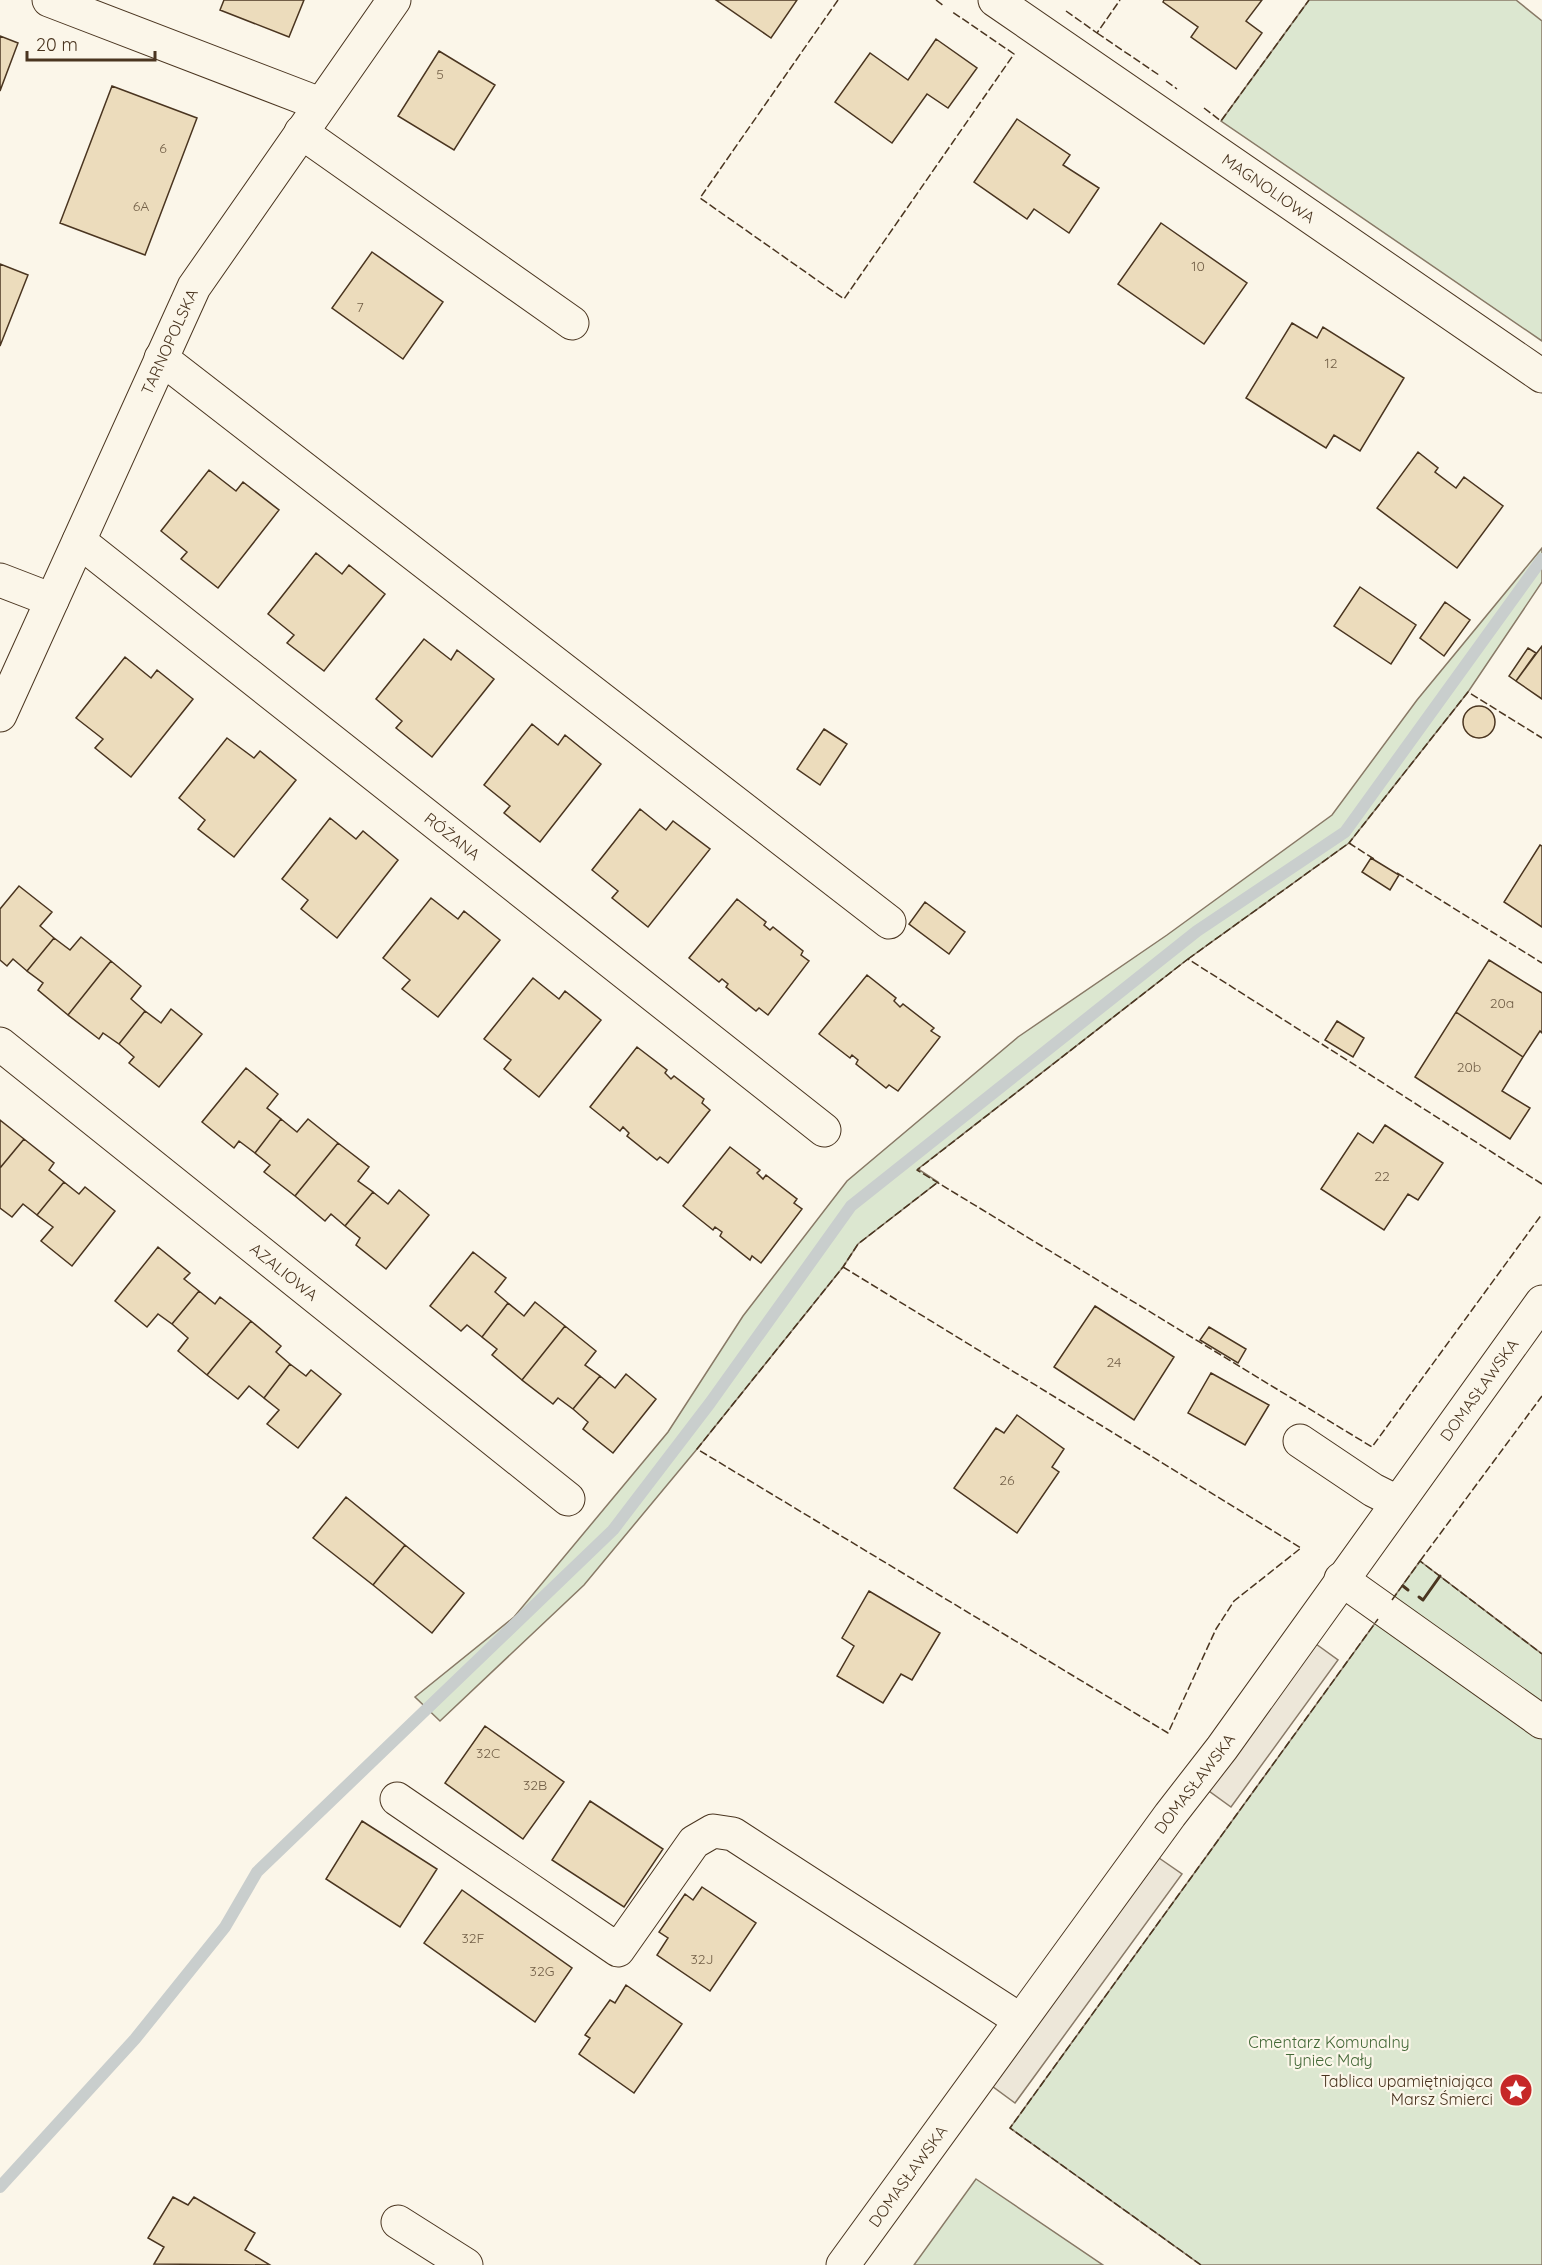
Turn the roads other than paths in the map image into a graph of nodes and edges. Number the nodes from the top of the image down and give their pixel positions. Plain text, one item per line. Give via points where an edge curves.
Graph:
1 (49, 0) edge
2 (394, 0) edge
3 (995, 0) edge
4 (320, 104) junction
5 (301, 132) junction
6 (572, 323) dead end
7 (161, 358) junction
8 (1542, 376) edge
9 (79, 541) junction
10 (0, 580) edge
11 (52, 600) junction
12 (0, 715) edge
13 (890, 922) dead end
14 (0, 1044) edge
15 (824, 1130) dead end
16 (1542, 1302) edge
17 (1300, 1442) dead end
18 (568, 1499) dead end
19 (1396, 1502) junction
20 (1341, 1580) junction
21 (1542, 1722) edge
22 (397, 1799) dead end
23 (1020, 2020) junction
24 (398, 2222) dead end
25 (466, 2265) edge
26 (843, 2265) edge

1 - 4 street
2 - 4 street, TARNOPOLSKA
3 - 8 street, MAGNOLIOWA
4 - 5 street, TARNOPOLSKA
5 - 6 street
5 - 7 street, TARNOPOLSKA via 194,287
7 - 9 street, TARNOPOLSKA
7 - 13 street
9 - 11 street, TARNOPOLSKA
9 - 15 street, RÓŻANA
10 - 11 street
11 - 12 street, TARNOPOLSKA
14 - 18 street, AZALIOWA
16 - 19 street, DOMASŁAWSKA
17 - 19 street
19 - 20 street, DOMASŁAWSKA
20 - 21 street
20 - 23 street, DOMASŁAWSKA
22 - 23 street via 618,1950 694,1842 713,1831 733,1834
23 - 26 street, DOMASŁAWSKA
24 - 25 street

